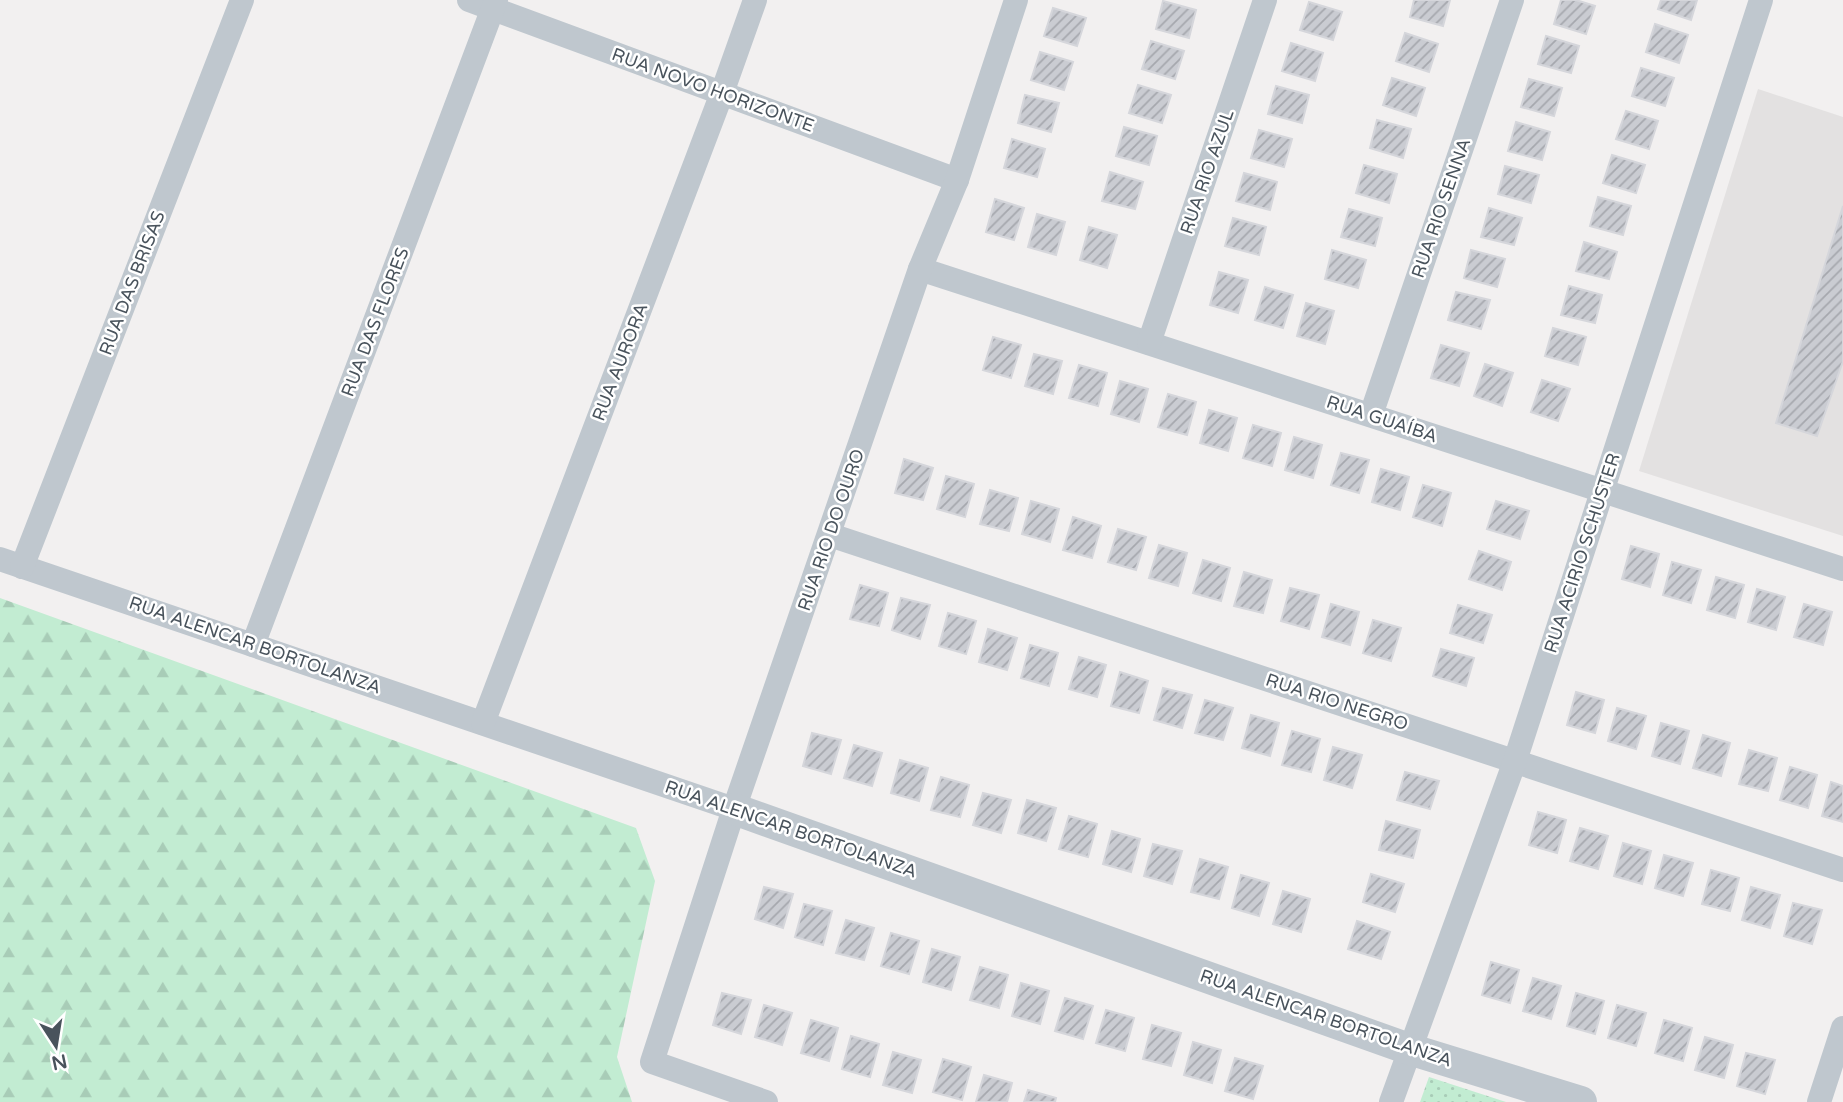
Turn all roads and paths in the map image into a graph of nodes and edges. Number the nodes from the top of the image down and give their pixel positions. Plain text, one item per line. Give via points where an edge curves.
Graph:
1 (242, 0) edge
2 (469, 0) edge
3 (755, 0) edge
4 (1016, 0) edge
5 (1265, 0) edge
6 (1512, 0) edge
7 (1761, 0) edge
8 (495, 4) edge
9 (722, 93) junction
10 (957, 180) junction
11 (920, 269) junction
12 (1149, 343) junction
13 (1371, 415) junction
14 (1602, 490) junction
15 (830, 535) junction
16 (11, 563) edge
17 (1843, 569) edge
18 (253, 645) junction
19 (483, 723) junction
20 (1515, 761) junction
21 (734, 808) junction
22 (1843, 870) edge
23 (1843, 1028) edge
24 (1409, 1049) junction
25 (766, 1102) edge
26 (1391, 1102) edge
27 (1581, 1102) edge
28 (1819, 1102) edge

1 - 16 street, RUA DAS BRISAS
2 - 8 street, RUA NOVO HORIZONTE
3 - 9 street, RUA AURORA
4 - 10 street, RUA RIO DO OURO
5 - 12 street, RUA RIO AZUL
6 - 13 street, RUA RIO SENNA
7 - 14 street, RUA ACIRIO SCHUSTER
8 - 9 street, RUA NOVO HORIZONTE
8 - 18 street, RUA DAS FLORES
9 - 10 street, RUA NOVO HORIZONTE
9 - 19 street, RUA AURORA
10 - 11 street, RUA RIO DO OURO
11 - 12 street, RUA GUAÍBA
11 - 15 street, RUA RIO DO OURO
12 - 13 street, RUA GUAÍBA
13 - 14 street, RUA GUAÍBA
14 - 17 street, RUA GUAÍBA
14 - 20 street, RUA ACIRIO SCHUSTER
15 - 20 street, RUA RIO NEGRO
15 - 21 street, RUA RIO DO OURO
16 - 18 street, RUA ALENCAR BORTOLANZA
18 - 19 street, RUA ALENCAR BORTOLANZA
19 - 21 street, RUA ALENCAR BORTOLANZA
20 - 22 street, RUA RIO NEGRO
20 - 24 street, RUA ACIRIO SCHUSTER
21 - 24 street, RUA ALENCAR BORTOLANZA
21 - 25 street, RUA RIO DO OURO via 652,1062
23 - 28 street
24 - 26 street, RUA ACIRIO SCHUSTER
24 - 27 street, RUA ALENCAR BORTOLANZA

